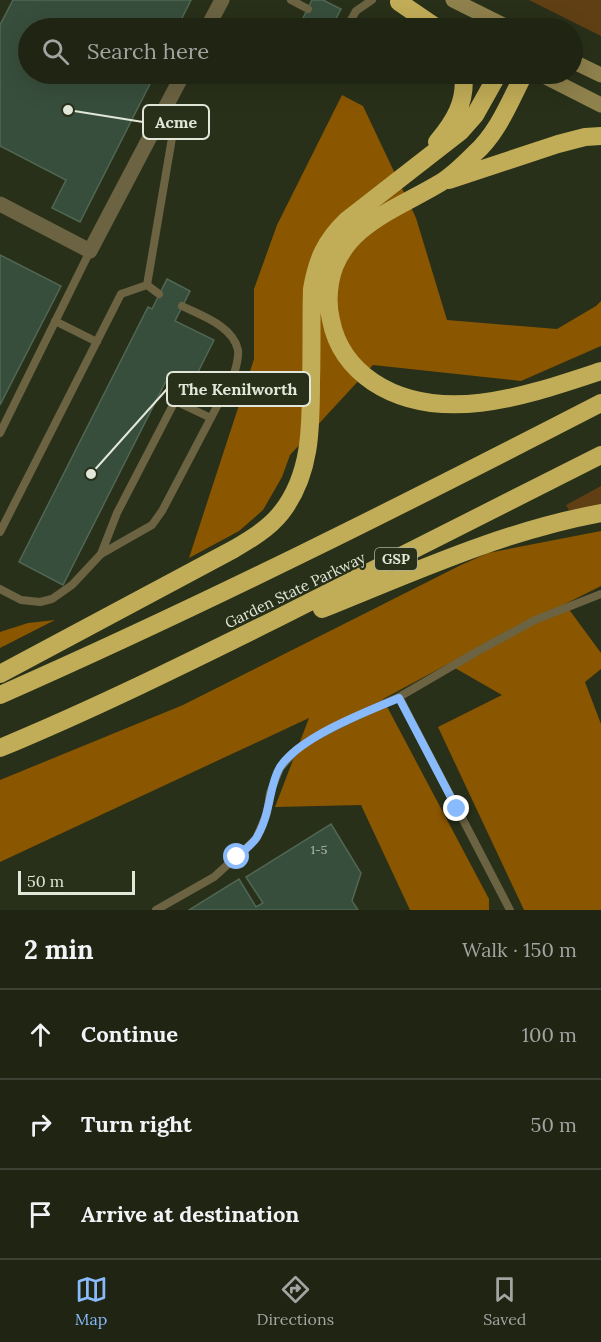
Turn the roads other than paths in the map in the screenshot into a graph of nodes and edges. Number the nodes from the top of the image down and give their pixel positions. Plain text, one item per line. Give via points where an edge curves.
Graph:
1 (222, 0) edge
2 (292, 0) edge
3 (372, 0) edge
4 (453, 0) edge
5 (397, 1) edge
6 (308, 9) dead end
7 (212, 18) edge
8 (352, 18) edge
9 (422, 18) edge
10 (430, 18) edge
11 (489, 18) edge
12 (583, 66) edge
13 (601, 75) edge
14 (177, 84) edge
15 (465, 84) edge
16 (493, 84) edge
17 (519, 84) edge
18 (560, 84) edge
19 (601, 105) edge
20 (157, 121) junction
21 (601, 136) edge
22 (408, 172) junction
23 (442, 182) junction
24 (0, 204) edge
25 (90, 251) junction
26 (147, 285) junction
27 (159, 294) dead end
28 (182, 306) dead end
29 (55, 321) junction
30 (97, 342) junction
31 (601, 371) edge
32 (601, 404) edge
33 (211, 418) junction
34 (0, 433) edge
35 (601, 455) edge
36 (601, 513) edge
37 (0, 532) edge
38 (101, 554) junction
39 (0, 589) edge
40 (601, 594) edge
41 (190, 662) junction
42 (0, 674) edge
43 (0, 695) edge
44 (399, 698) junction
45 (0, 748) edge
46 (156, 910) edge
47 (510, 910) edge

1 - 7 street
2 - 6 lane
3 - 8 lane
4 - 11 main road
5 - 9 highway
5 - 10 main road
12 - 13 main road
14 - 20 street
15 - 22 highway via 456,116
16 - 22 highway via 468,125
17 - 23 highway via 488,140
18 - 19 main road
20 - 25 street
20 - 26 lane via 172,138
21 - 23 highway via 558,144
22 - 42 highway via 339,228 320,258 312,289 308,456 298,484 281,512 257,535 234,549
23 - 31 highway via 378,218 358,233 340,255 331,281 329,313 335,334 352,364 377,385 398,394 454,405 499,400
24 - 25 street
25 - 29 lane
26 - 27 lane
26 - 30 lane via 121,294
28 - 33 lane via 230,333 237,348 234,374
29 - 30 lane
29 - 34 lane
30 - 37 lane
32 - 43 highway, Garden State Parkway via 272,569
33 - 38 lane via 152,525
33 - 38 lane via 175,401 117,513
35 - 41 highway, Garden State Parkway / GSP
36 - 41 highway via 483,544
38 - 39 lane via 72,585 52,599 21,600
40 - 44 lane via 535,620
41 - 45 highway, Garden State Parkway / GSP
44 - 46 lane via 297,749 280,768 256,839 214,877
44 - 47 lane

